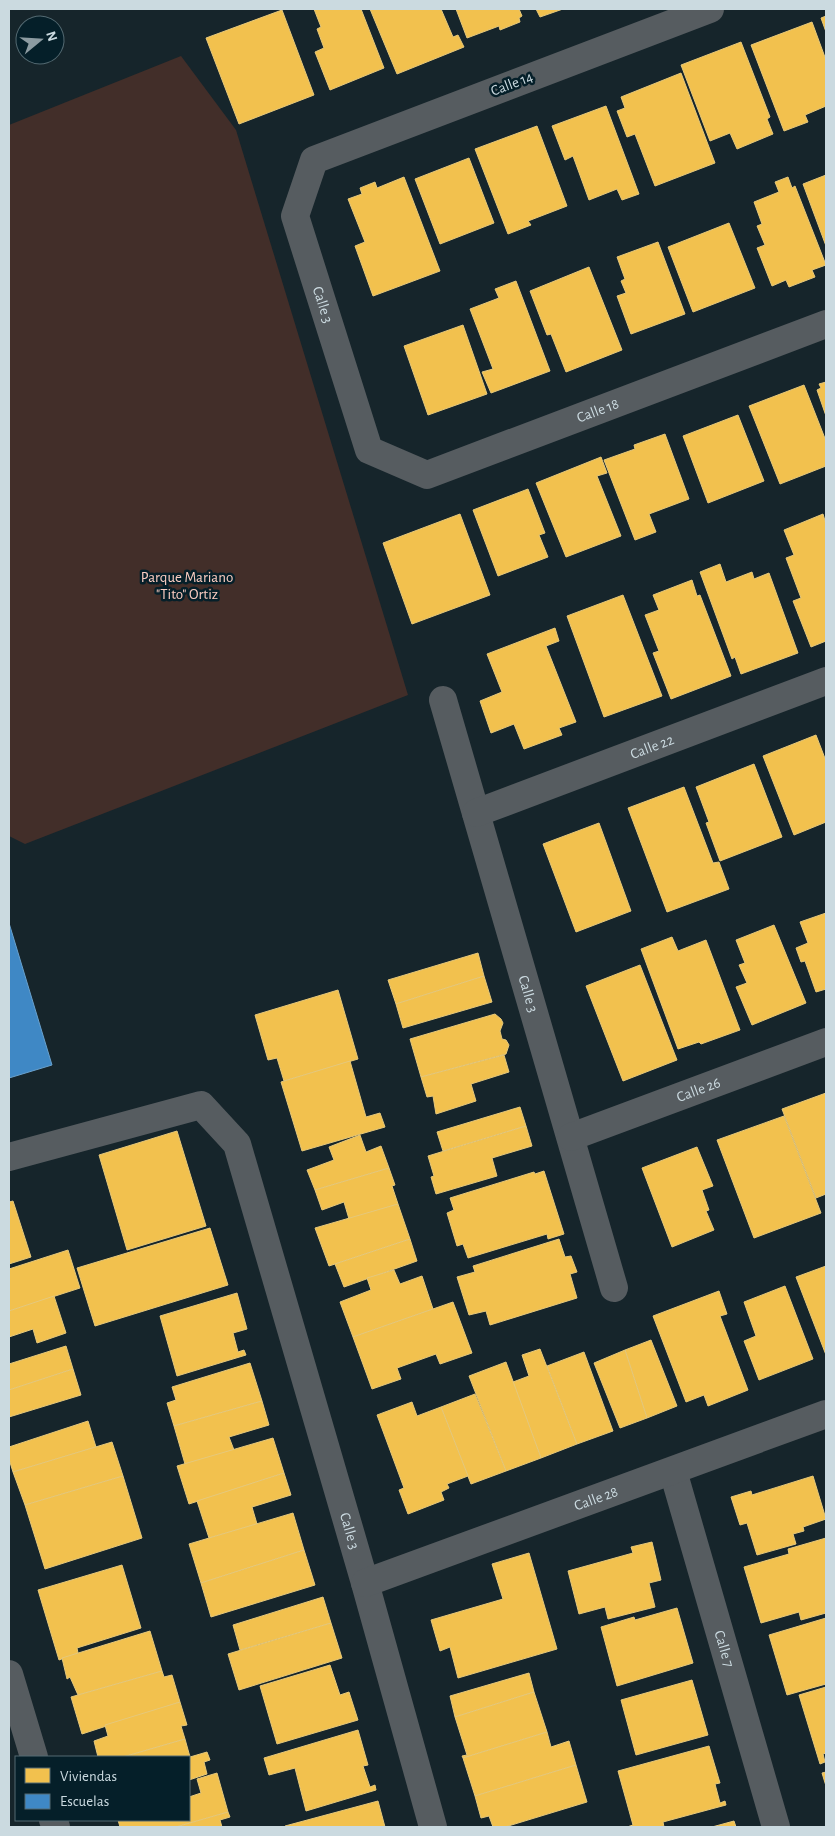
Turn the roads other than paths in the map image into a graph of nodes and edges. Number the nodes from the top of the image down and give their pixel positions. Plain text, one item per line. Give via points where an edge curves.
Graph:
1 (710, 9) edge
2 (314, 160) joint
3 (826, 324) edge
4 (369, 450) joint
5 (826, 681) edge
6 (443, 700) dead end
7 (476, 813) junction
8 (826, 1042) edge
9 (571, 1137) junction
10 (9, 1157) edge
11 (614, 1288) dead end
12 (826, 1414) edge
13 (673, 1471) junction
14 (365, 1583) junction
15 (9, 1674) edge
16 (14, 1711) edge
17 (34, 1756) edge
18 (433, 1827) edge
19 (776, 1827) edge

1 - 2 street, Calle 14
2 - 4 street, Calle 3 via 295,216
3 - 4 street, Calle 18 via 426,476
5 - 7 street, Calle 22
6 - 7 street, Calle 3
7 - 9 street, Calle 3
8 - 9 street, Calle 26
9 - 11 street, Calle 3
10 - 14 street, Calle 3 via 201,1105 236,1144
12 - 13 street, Calle 28
13 - 14 street, Calle 28
13 - 19 street, Calle 7
14 - 18 street, Calle 3
15 - 16 street
16 - 17 street

